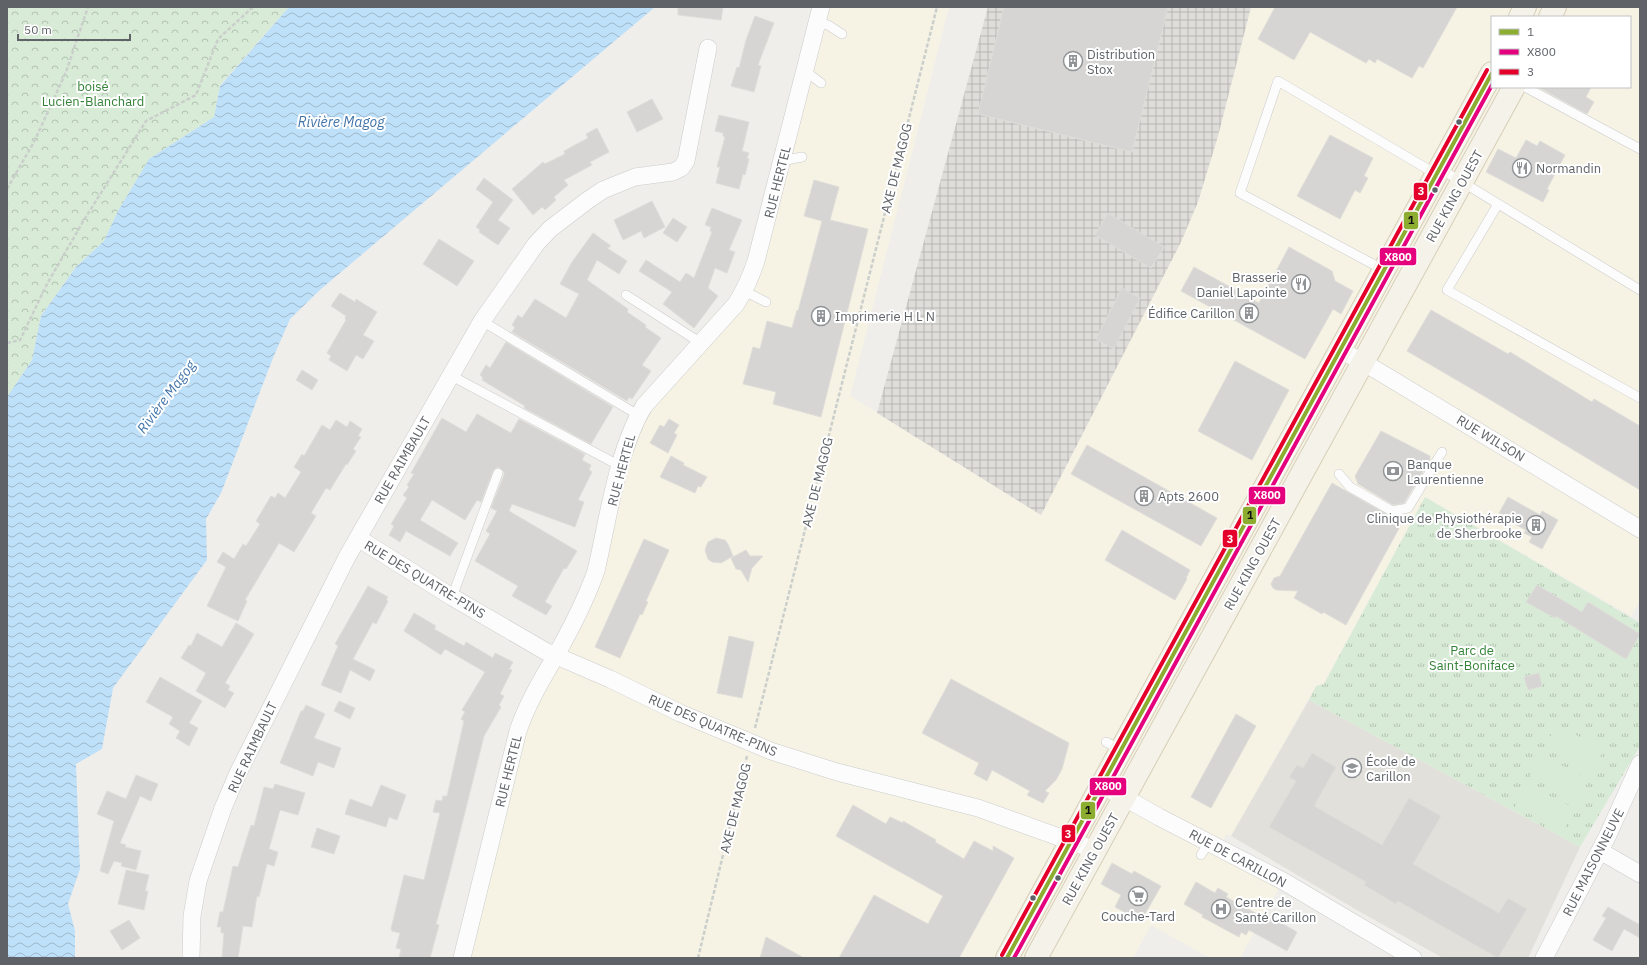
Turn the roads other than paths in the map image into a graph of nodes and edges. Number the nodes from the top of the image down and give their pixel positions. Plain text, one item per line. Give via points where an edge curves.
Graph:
1 (1525, 7) edge
2 (1555, 7) edge
3 (819, 15) edge
4 (1520, 16) edge
5 (1550, 16) edge
6 (842, 34) dead end
7 (708, 48) dead end
8 (804, 70) junction
9 (1491, 75) edge
10 (821, 83) dead end
11 (1513, 88) edge
12 (1527, 88) edge
13 (1640, 149) edge
14 (802, 157) dead end
15 (782, 161) junction
16 (1438, 171) junction
17 (1462, 181) junction
18 (1498, 204) junction
19 (1384, 270) junction
20 (1640, 290) edge
21 (744, 292) junction
22 (626, 295) dead end
23 (766, 302) dead end
24 (482, 321) junction
25 (701, 343) junction
26 (1340, 350) junction
27 (1363, 362) junction
28 (450, 375) junction
29 (1640, 398) edge
30 (638, 415) junction
31 (1442, 452) dead end
32 (620, 466) junction
33 (498, 473) dead end
34 (1339, 474) dead end
35 (1640, 529) edge
36 (358, 538) junction
37 (1253, 539) junction
38 (452, 597) junction
39 (556, 656) junction
40 (1640, 764) edge
41 (1102, 785) junction
42 (1124, 798) junction
43 (1072, 841) junction
44 (1095, 850) junction
45 (1600, 851) junction
46 (1640, 874) edge
47 (191, 958) edge
48 (462, 958) edge
49 (1007, 958) edge
50 (1036, 958) edge
51 (1413, 958) edge
52 (1544, 958) edge

1 - 4 main road
2 - 5 main road
3 - 6 lane
3 - 8 street, RUE HERTEL
7 - 24 street, RUE RAIMBAULT via 689,152 684,164 673,172 634,177 621,182 582,204 550,229 536,244
8 - 10 lane
8 - 15 street, RUE HERTEL
9 - 16 main road, RUE KING OUEST
11 - 17 main road, RUE KING OUEST
12 - 13 lane
14 - 15 lane
15 - 21 street, RUE HERTEL via 756,261
16 - 17 lane
16 - 19 main road, RUE KING OUEST
16 - 19 lane via 1278,81 1240,193
17 - 18 lane
17 - 27 main road, RUE KING OUEST
18 - 20 lane
18 - 29 lane via 1447,290
19 - 26 main road, RUE KING OUEST
21 - 23 lane
21 - 25 street, RUE HERTEL
22 - 25 lane
24 - 28 street, RUE RAIMBAULT
24 - 30 lane
25 - 30 street, RUE HERTEL
26 - 27 street, RUE WILSON
26 - 37 main road, RUE KING OUEST
27 - 35 street, RUE WILSON
27 - 37 main road, RUE KING OUEST
28 - 32 lane
28 - 36 street, RUE RAIMBAULT
30 - 32 street, RUE HERTEL
31 - 34 lane via 1408,508 1392,511 1350,487
32 - 39 street, RUE HERTEL via 596,571 578,616
33 - 38 lane
36 - 38 street, RUE DES QUATRE-PINS
36 - 47 street, RUE RAIMBAULT via 256,736 223,808 198,881 192,916
37 - 41 main road, RUE KING OUEST via 1113,746
37 - 42 main road, RUE KING OUEST
38 - 39 street, RUE DES QUATRE-PINS
39 - 43 street, RUE DES QUATRE-PINS via 680,713 800,761 978,808
39 - 48 street, RUE HERTEL via 531,698 518,731
40 - 45 street, RUE MAISONNEUVE
41 - 42 street, RUE DE CARILLON
41 - 43 main road, RUE KING OUEST
42 - 44 main road, RUE KING OUEST
42 - 51 street, RUE DE CARILLON via 1205,849 1283,881
43 - 44 street, RUE DES QUATRE-PINS
43 - 49 main road, RUE KING OUEST
44 - 50 main road, RUE KING OUEST
45 - 46 street
45 - 52 street, RUE MAISONNEUVE

